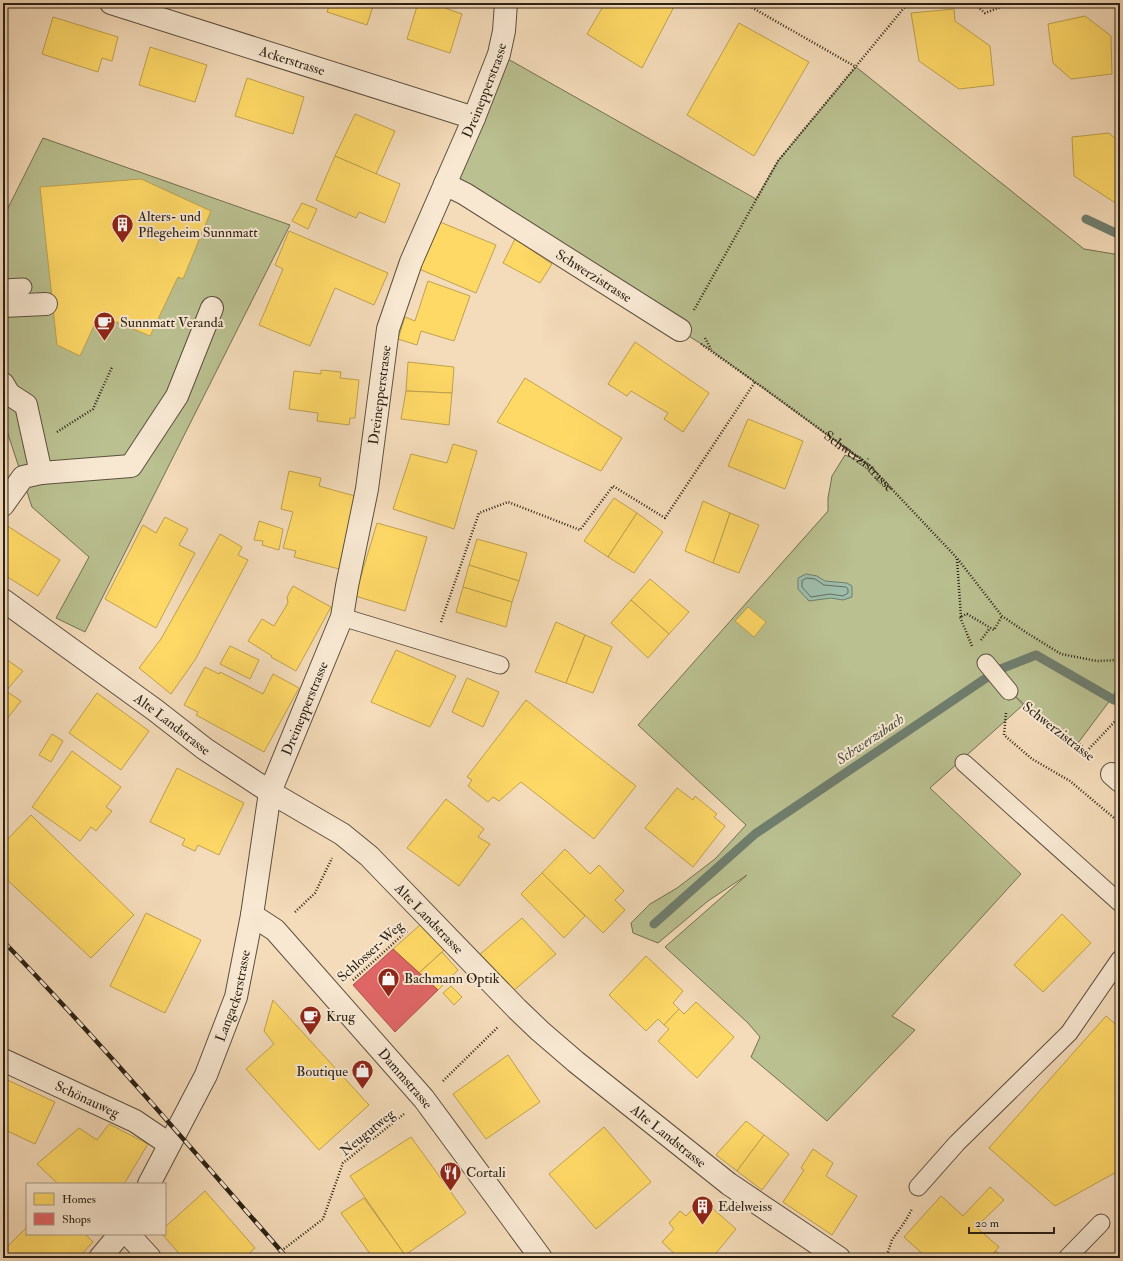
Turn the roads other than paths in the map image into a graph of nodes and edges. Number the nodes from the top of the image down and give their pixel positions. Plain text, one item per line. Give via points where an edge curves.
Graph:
1 (111, 3) edge
2 (506, 3) edge
3 (474, 118) junction
4 (445, 184) junction
5 (23, 286) dead end
6 (3, 288) edge
7 (46, 304) dead end
8 (3, 306) edge
9 (212, 308) dead end
10 (680, 330) road end
11 (3, 384) edge
12 (41, 473) junction
13 (3, 505) edge
14 (3, 600) edge
15 (342, 617) junction
16 (986, 663) road end
17 (500, 665) dead end
18 (1009, 691) road end
19 (964, 763) dead end
20 (270, 792) junction
21 (1120, 903) edge
22 (252, 915) junction
23 (1120, 959) edge
24 (3, 1060) edge
25 (170, 1144) junction
26 (150, 1183) edge
27 (918, 1187) road end
28 (1101, 1223) dead end
29 (119, 1235) edge
30 (129, 1235) edge
31 (100, 1258) edge
32 (150, 1258) edge
33 (541, 1258) edge
34 (839, 1258) edge
35 (1067, 1258) edge

1 - 3 street, Ackerstrasse
2 - 3 street, Dreinepperstrasse via 499,54
3 - 4 street, Dreinepperstrasse
4 - 10 street, Schwerzistrasse via 465,194
4 - 15 street, Dreinepperstrasse via 411,262 388,329 367,488
5 - 6 lane
7 - 8 street
9 - 12 street via 176,396 132,466
11 - 12 street via 9,394 26,405
12 - 13 street via 23,477
14 - 20 street, Alte Landstrasse via 205,749
15 - 17 lane
15 - 20 street, Dreinepperstrasse
16 - 18 lane, Schwerzistrasse
19 - 21 lane
20 - 22 street, Langackerstrasse
20 - 34 street, Alte Landstrasse via 342,834 369,856 517,1009 571,1058 729,1184
22 - 25 street, Langackerstrasse via 236,997 206,1075
22 - 33 street, Dammstrasse via 275,930 424,1099
23 - 27 lane via 1069,1033 957,1143
24 - 25 street, Schönauweg via 135,1121
25 - 26 street, Langackerstrasse
28 - 35 lane
29 - 31 street
30 - 32 street

